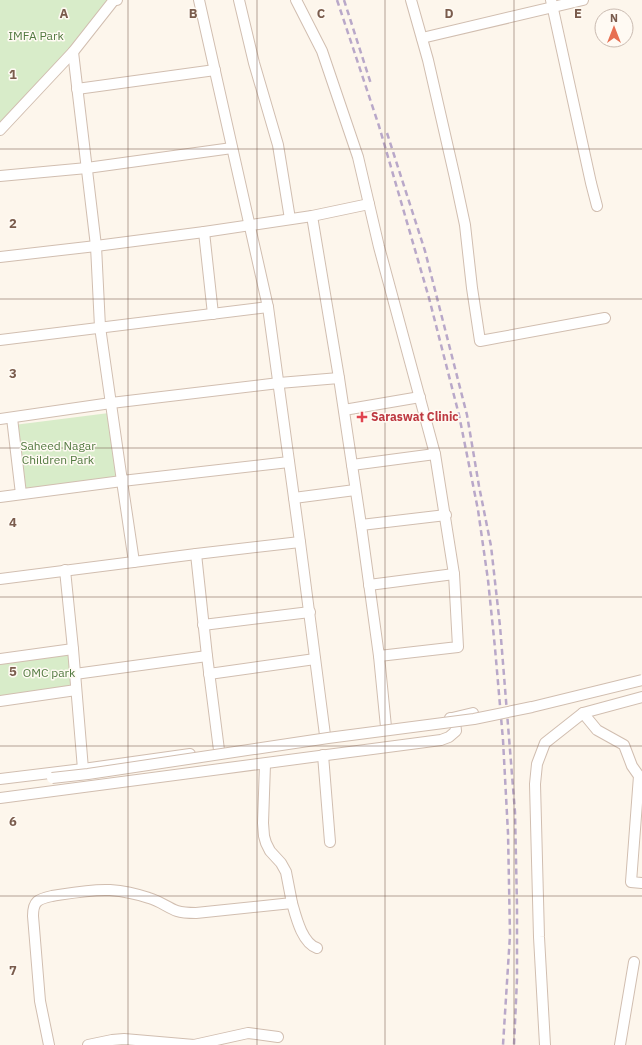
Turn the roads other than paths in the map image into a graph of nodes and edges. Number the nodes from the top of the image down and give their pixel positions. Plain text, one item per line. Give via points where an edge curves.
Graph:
1 (115, 0) edge
2 (199, 0) edge
3 (239, 0) edge
4 (296, 0) edge
5 (411, 0) edge
6 (583, 0) edge
7 (552, 4) edge
8 (422, 38) junction
9 (73, 52) junction
10 (215, 70) junction
11 (77, 89) junction
12 (0, 130) edge
13 (232, 148) junction
14 (87, 168) junction
15 (0, 176) edge
16 (369, 204) junction
17 (597, 206) dead end
18 (312, 216) junction
19 (290, 219) junction
20 (249, 225) junction
21 (204, 232) junction
22 (96, 246) junction
23 (0, 257) edge
24 (268, 307) junction
25 (213, 314) junction
26 (605, 318) dead end
27 (100, 327) junction
28 (0, 340) edge
29 (339, 378) junction
30 (279, 383) junction
31 (420, 397) junction
32 (111, 403) junction
33 (344, 410) junction
34 (12, 418) junction
35 (0, 420) edge
36 (435, 454) junction
37 (289, 462) junction
38 (352, 465) junction
39 (122, 481) junction
40 (355, 490) junction
41 (21, 494) junction
42 (0, 497) edge
43 (294, 498) junction
44 (446, 515) junction
45 (361, 525) junction
46 (300, 542) junction
47 (196, 554) junction
48 (134, 562) junction
49 (65, 570) junction
50 (454, 574) junction
51 (0, 579) edge
52 (369, 585) junction
53 (310, 612) junction
54 (203, 625) junction
55 (73, 648) junction
56 (206, 656) junction
57 (379, 656) junction
58 (0, 659) edge
59 (315, 659) junction
60 (75, 674) junction
61 (209, 674) junction
62 (642, 680) edge
63 (76, 690) junction
64 (642, 697) edge
65 (0, 701) edge
66 (474, 713) dead end
67 (583, 713) junction
68 (450, 718) junction
69 (386, 727) junction
70 (325, 734) junction
71 (219, 750) junction
72 (323, 755) junction
73 (265, 764) junction
74 (83, 769) junction
75 (0, 779) edge
76 (0, 785) edge
77 (0, 798) edge
78 (330, 842) dead end
79 (642, 883) edge
80 (292, 903) junction
81 (317, 948) dead end
82 (634, 962) dead end
83 (278, 1037) dead end
84 (49, 1045) edge
85 (88, 1045) edge
86 (545, 1045) edge
87 (620, 1045) edge

1 - 9 street
2 - 10 street
3 - 19 street via 278,145
4 - 16 street via 322,51 358,157
5 - 8 street
6 - 7 street
7 - 8 street
7 - 17 street
8 - 26 street via 465,225 480,341
9 - 11 street
9 - 12 street
10 - 11 street
10 - 13 street
11 - 14 street
13 - 14 street
13 - 20 street
14 - 15 street
14 - 22 street
16 - 18 street
16 - 31 street
18 - 19 street
18 - 29 street
19 - 20 street
20 - 21 street
20 - 24 street
21 - 22 street
21 - 25 street
22 - 23 street
22 - 27 street
24 - 25 street
24 - 30 street
25 - 27 street
27 - 28 street
27 - 32 street
29 - 30 street
29 - 33 street
30 - 32 street
30 - 37 street
31 - 33 street
31 - 36 street
32 - 34 street
32 - 39 street
33 - 38 street
34 - 35 street
34 - 41 street
36 - 38 street
36 - 44 street
37 - 39 street
37 - 43 street
38 - 40 street
39 - 41 street
39 - 48 street
40 - 43 street
40 - 45 street
41 - 42 street
43 - 46 street
44 - 45 street
44 - 50 street
45 - 52 street
46 - 47 street
46 - 53 street
47 - 48 street
47 - 54 street
48 - 49 street
49 - 51 street
49 - 55 street
50 - 52 street
50 - 57 street via 458,647
52 - 57 street
53 - 54 street
53 - 59 street
54 - 56 street
55 - 58 street
55 - 60 street
56 - 60 street
56 - 61 street
57 - 69 street
59 - 61 street
59 - 70 street
60 - 63 street
61 - 71 street
62 - 76 street, bridge via 474,719
63 - 65 street
63 - 74 street
64 - 67 street
66 - 68 street
67 - 79 street via 597,730 624,745 639,776 631,882
67 - 86 street via 545,743 536,770
68 - 69 street
68 - 72 street via 455,721 456,731 442,740
69 - 70 street
70 - 71 street
71 - 74 street
72 - 73 street
72 - 78 street
73 - 77 street
73 - 80 street via 264,836 270,851 286,872
74 - 75 street
80 - 81 street via 306,939
80 - 84 street via 186,913 178,912 151,898 112,890 52,896 38,901 33,909 37,980
82 - 87 street
83 - 85 street via 248,1033 194,1045 124,1039

